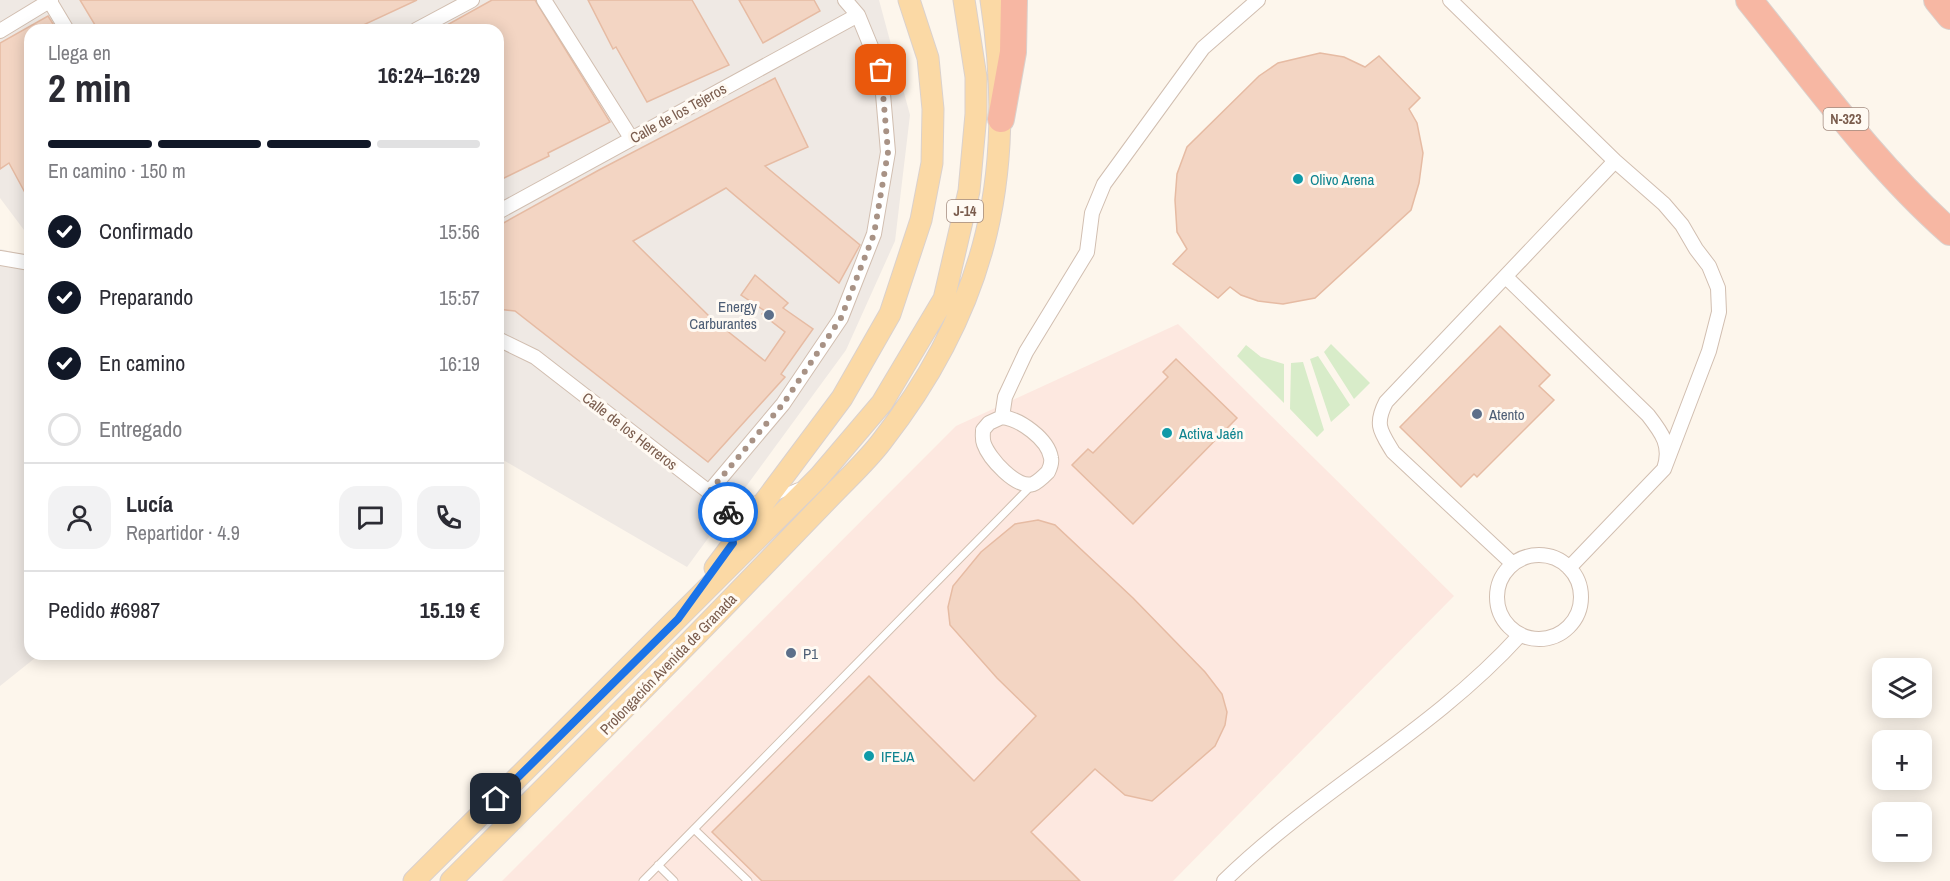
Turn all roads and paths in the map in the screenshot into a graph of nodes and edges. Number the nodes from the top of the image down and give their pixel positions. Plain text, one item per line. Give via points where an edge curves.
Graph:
1 (50, 0) edge
2 (472, 0) edge
3 (544, 0) edge
4 (845, 0) edge
5 (909, 0) edge
6 (964, 0) edge
7 (991, 0) edge
8 (1014, 0) edge
9 (1258, 0) edge
10 (1450, 0) edge
11 (1749, 0) edge
12 (1937, 0) edge
13 (858, 15) junction
14 (1950, 15) edge
15 (64, 24) edge
16 (427, 24) edge
17 (0, 31) edge
18 (1001, 119) junction
19 (631, 138) junction
20 (1616, 161) junction
21 (504, 209) edge
22 (1950, 232) edge
23 (0, 258) edge
24 (24, 262) edge
25 (1506, 277) junction
26 (504, 342) edge
27 (882, 403) junction
28 (1002, 417) junction
29 (1664, 469) junction
30 (1033, 484) junction
31 (709, 492) junction
32 (767, 499) junction
33 (725, 501) junction
34 (733, 543) junction
35 (1513, 564) junction
36 (1569, 568) junction
37 (678, 619) junction
38 (1520, 635) junction
39 (694, 829) junction
40 (658, 866) junction
41 (414, 881) edge
42 (451, 881) edge
43 (643, 881) edge
44 (674, 881) edge
45 (748, 881) edge
46 (1224, 881) edge

1 - 15 street
1 - 17 street
2 - 16 street
3 - 19 street
4 - 13 street
5 - 32 main road via 928,58 933,109 932,163 921,220 890,314 842,398
6 - 27 main road, J-14 via 976,77 969,191 944,299
7 - 18 main road, Prolongación Avenida de Granada via 1000,55
8 - 18 highway via 1013,52
9 - 28 street via 1203,48 1104,184 1092,213 1087,252 1026,352 1005,397
10 - 20 street
11 - 22 highway, N-323 via 1867,146
12 - 14 highway
13 - 19 street, Calle de los Tejeros
13 - 31 street via 881,70 888,152 874,234 841,318 783,404
18 - 42 main road, Prolongación Avenida de Granada via 991,213 974,278 931,373 881,442 637,698
19 - 21 street, Calle de los Tejeros
20 - 25 street
20 - 29 street via 1682,225 1709,266 1718,288 1719,312 1710,351
23 - 24 street
25 - 29 street via 1648,415 1665,437 1668,458
25 - 35 street via 1386,402 1379,415 1380,430 1393,452
26 - 31 street, Calle de los Herreros via 535,357
27 - 32 lane via 859,421 795,489
27 - 37 main road, Prolongación Avenida de Granada / J-14 via 819,477
28 - 30 street via 1018,422 1046,446 1051,457 1048,472
28 - 30 street via 983,430 984,446 1000,468 1015,479
29 - 36 street
30 - 39 lane
31 - 33 street, Calle de los Herreros
32 - 33 lane
32 - 34 main road
33 - 34 street
34 - 37 main road
35 - 36 street via 1532,556 1545,556
35 - 38 street via 1499,585 1498,605 1505,622
36 - 38 street via 1581,596 1570,625 1551,637 1535,639
37 - 41 main road, Prolongación Avenida de Granada / J-14
38 - 46 street via 1419,728 1301,815
39 - 40 lane
39 - 45 lane
40 - 43 lane
40 - 44 lane

